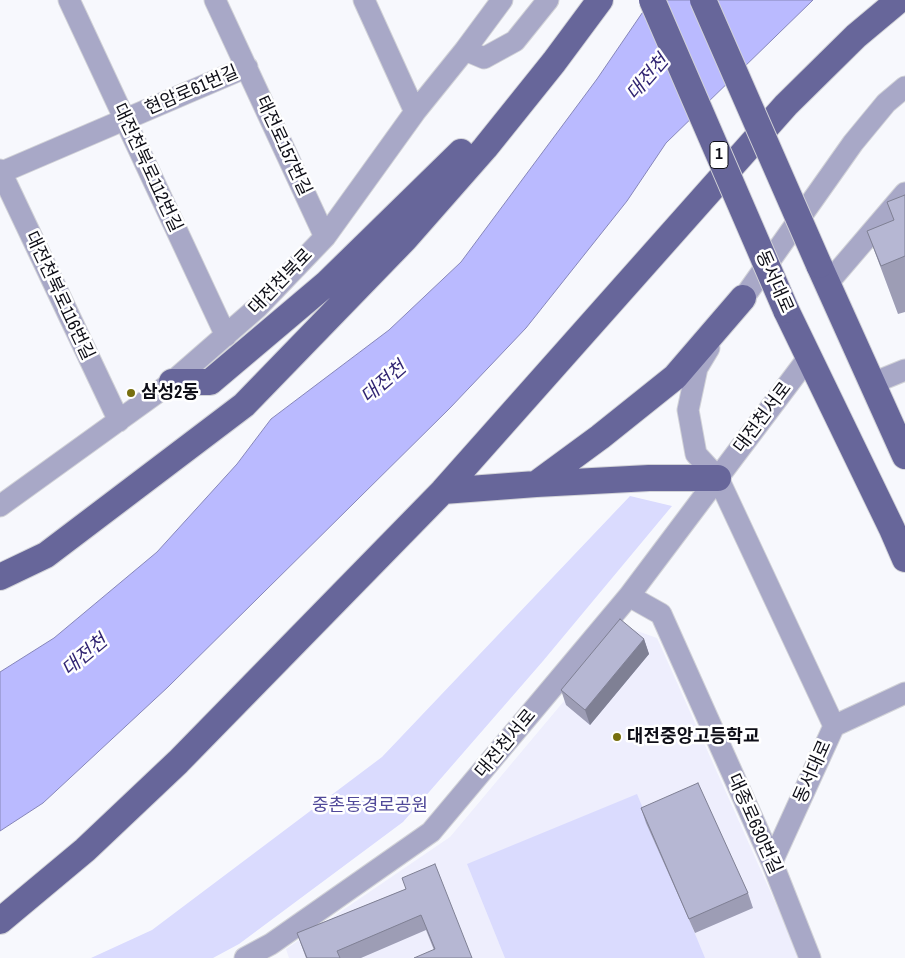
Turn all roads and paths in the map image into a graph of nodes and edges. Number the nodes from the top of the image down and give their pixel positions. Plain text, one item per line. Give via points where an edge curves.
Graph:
1 (69, 0) edge
2 (215, 0) edge
3 (364, 0) edge
4 (502, 0) edge
5 (548, 0) edge
6 (600, 0) edge
7 (652, 0) edge
8 (702, 0) edge
9 (900, 0) edge
10 (465, 50) junction
11 (554, 62) junction
12 (247, 67) junction
13 (905, 87) edge
14 (415, 112) junction
15 (125, 119) junction
16 (0, 172) edge
17 (905, 193) edge
18 (325, 237) junction
19 (823, 274) junction
20 (743, 298) junction
21 (226, 336) junction
22 (808, 358) junction
23 (905, 370) edge
24 (172, 382) junction
25 (873, 383) junction
26 (119, 421) junction
27 (905, 456) edge
28 (718, 478) junction
29 (536, 484) junction
30 (443, 491) junction
31 (1, 503) edge
32 (905, 559) edge
33 (0, 577) edge
34 (629, 596) junction
35 (905, 693) edge
36 (834, 726) junction
37 (772, 862) junction
38 (0, 921) edge
39 (274, 951) edge
40 (245, 958) edge
41 (810, 958) edge

1 - 15 street, 대전천북로112번길
2 - 12 street, 태전로157번길
3 - 14 street
4 - 10 street, 대전천북로
5 - 10 street via 515,41 484,58
6 - 11 main road
7 - 22 main road, 동서대로 / 1, bridge
8 - 19 main road, bridge
9 - 30 main road via 856,36 786,105
10 - 14 street, 대전천북로
11 - 24 main road via 326,284 210,382
11 - 33 main road via 405,240 244,405 46,555
12 - 15 street, 현암로61번길
12 - 18 street, 태전로157번길
13 - 20 street via 886,103 853,143
14 - 18 street, 대전천북로
15 - 16 street, 현암로61번길
15 - 21 street, 대전천북로112번길
16 - 26 street, 대전천북로116번길
17 - 19 street
18 - 21 street, 대전천북로
19 - 25 main road
20 - 28 street via 697,368 688,410 696,454
20 - 29 main road via 675,378
21 - 24 street, 대전천북로
22 - 28 street, 대전천서로
22 - 32 main road, 동서대로 / 1
23 - 25 street
24 - 26 street, 대전천북로
25 - 27 main road
26 - 31 street, 대전천북로
28 - 29 main road
28 - 34 street, 대전천서로
28 - 36 street
29 - 30 main road
30 - 38 main road via 178,762 85,850
34 - 37 street, 대종로630번길 via 661,614
34 - 39 street, 대전천서로 via 431,832
35 - 36 street, 동서대로
36 - 37 street, 동서대로
37 - 41 street, 대종로630번길
39 - 40 street, 대전천서로

